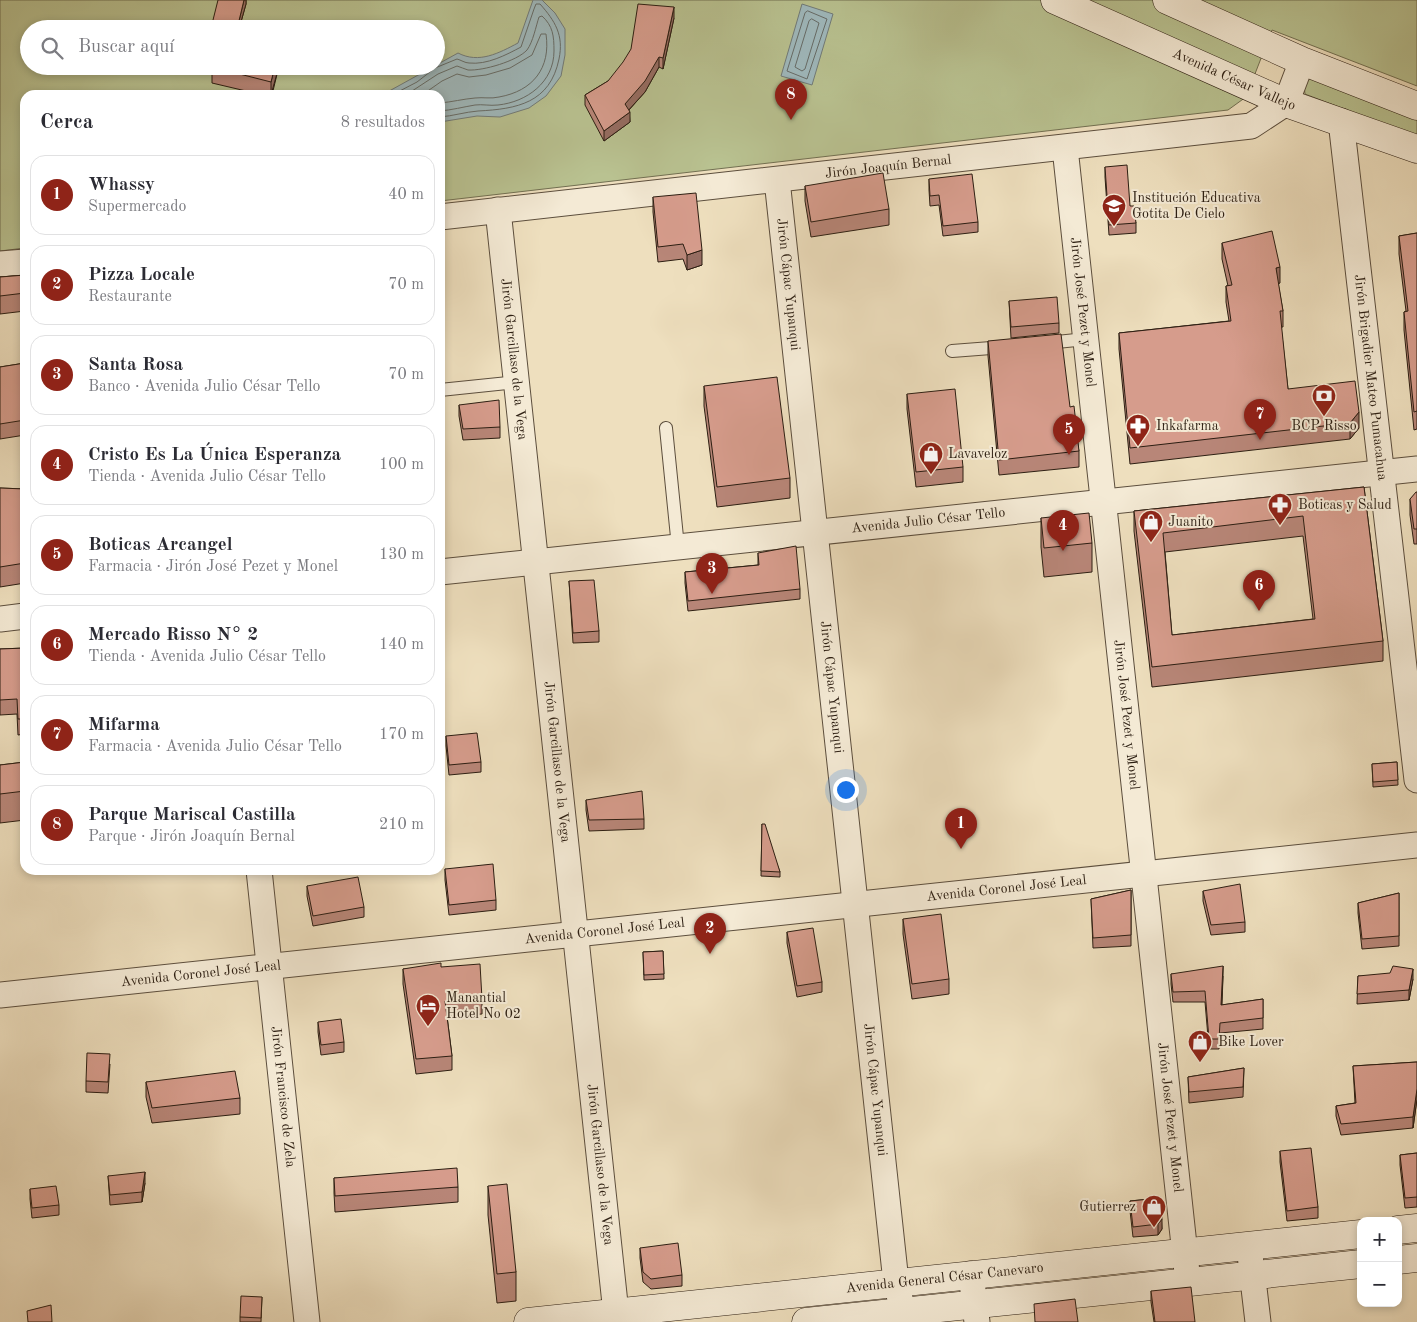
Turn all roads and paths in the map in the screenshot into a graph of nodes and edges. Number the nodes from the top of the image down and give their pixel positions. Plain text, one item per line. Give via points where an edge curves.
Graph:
1 (1056, 0) edge
2 (1167, 0) edge
3 (1302, 61) junction
4 (1286, 103) junction
5 (1417, 106) edge
6 (1341, 121) junction
7 (1065, 148) junction
8 (1417, 149) edge
9 (777, 180) junction
10 (498, 210) junction
11 (445, 216) edge
12 (20, 262) edge
13 (0, 264) edge
14 (1086, 340) junction
15 (1037, 344) edge
16 (1018, 346) edge
17 (952, 351) dead end
18 (517, 382) junction
19 (445, 389) edge
20 (666, 428) dead end
21 (1417, 469) edge
22 (1382, 472) junction
23 (1104, 502) junction
24 (815, 532) junction
25 (678, 547) junction
26 (536, 562) junction
27 (445, 571) edge
28 (20, 617) edge
29 (0, 619) edge
30 (1417, 780) edge
31 (1417, 845) edge
32 (1144, 874) junction
33 (260, 875) edge
34 (856, 904) junction
35 (576, 934) junction
36 (269, 966) junction
37 (0, 995) edge
38 (1417, 1228) edge
39 (1402, 1230) edge
40 (1357, 1234) edge
41 (1249, 1246) junction
42 (1185, 1252) junction
43 (1417, 1258) edge
44 (1402, 1260) edge
45 (1357, 1264) edge
46 (971, 1274) junction
47 (1252, 1276) junction
48 (896, 1282) junction
49 (1188, 1282) junction
50 (616, 1313) junction
51 (976, 1313) edge
52 (896, 1316) edge
53 (307, 1322) edge
54 (528, 1322) edge
55 (806, 1322) edge
56 (1258, 1322) edge

1 - 4 main road, Avenida César Vallejo
2 - 3 main road
3 - 4 street
3 - 5 main road
4 - 6 main road, Avenida César Vallejo
4 - 7 street, Jirón Joaquín Bernal via 1252,126
6 - 8 main road, Avenida César Vallejo
6 - 22 street, Jirón Brigadier Mateo Pumacahua
7 - 9 street, Jirón Joaquín Bernal
7 - 14 street, Jirón José Pezet y Monel
9 - 10 street, Jirón Joaquín Bernal
9 - 24 street, Jirón Cápac Yupanqui
10 - 11 street, Jirón Joaquín Bernal
10 - 18 street, Jirón Garcillaso de la Vega
12 - 13 street
14 - 15 lane
14 - 23 street, Jirón José Pezet y Monel
16 - 17 lane
18 - 19 lane
18 - 26 street, Jirón Garcillaso de la Vega
20 - 25 lane
21 - 22 street, Avenida Julio César Tello
22 - 23 street, Avenida Julio César Tello
22 - 30 street, Jirón Brigadier Mateo Pumacahua
23 - 24 street, Avenida Julio César Tello
23 - 32 street, Jirón José Pezet y Monel
24 - 25 street, Avenida Julio César Tello
24 - 34 street, Jirón Cápac Yupanqui
25 - 26 street, Avenida Julio César Tello
26 - 27 street, Avenida Julio César Tello
26 - 35 street, Jirón Garcillaso de la Vega
28 - 29 street
31 - 32 street, Avenida Coronel José Leal
32 - 34 street, Avenida Coronel José Leal
32 - 42 street, Jirón José Pezet y Monel
33 - 36 street, Jirón Francisco de Zela
34 - 35 street, Avenida Coronel José Leal
34 - 48 street, Jirón Cápac Yupanqui
35 - 36 street, Avenida Coronel José Leal
35 - 50 street, Jirón Garcillaso de la Vega
36 - 37 street, Avenida Coronel José Leal
36 - 53 street, Jirón Francisco de Zela
38 - 39 main road
40 - 41 main road, Avenida General César Canevaro
41 - 42 main road, Avenida General César Canevaro
41 - 47 street
42 - 46 main road, Avenida General César Canevaro
42 - 49 street, Jirón José Pezet y Monel
43 - 44 main road
45 - 47 main road
46 - 48 main road, Avenida General César Canevaro
46 - 51 street
47 - 49 main road
47 - 56 street
48 - 50 main road, Avenida General César Canevaro
48 - 52 street, Jirón Cápac Yupanqui
49 - 51 main road
50 - 54 main road, Avenida General César Canevaro
51 - 52 main road
52 - 55 main road

